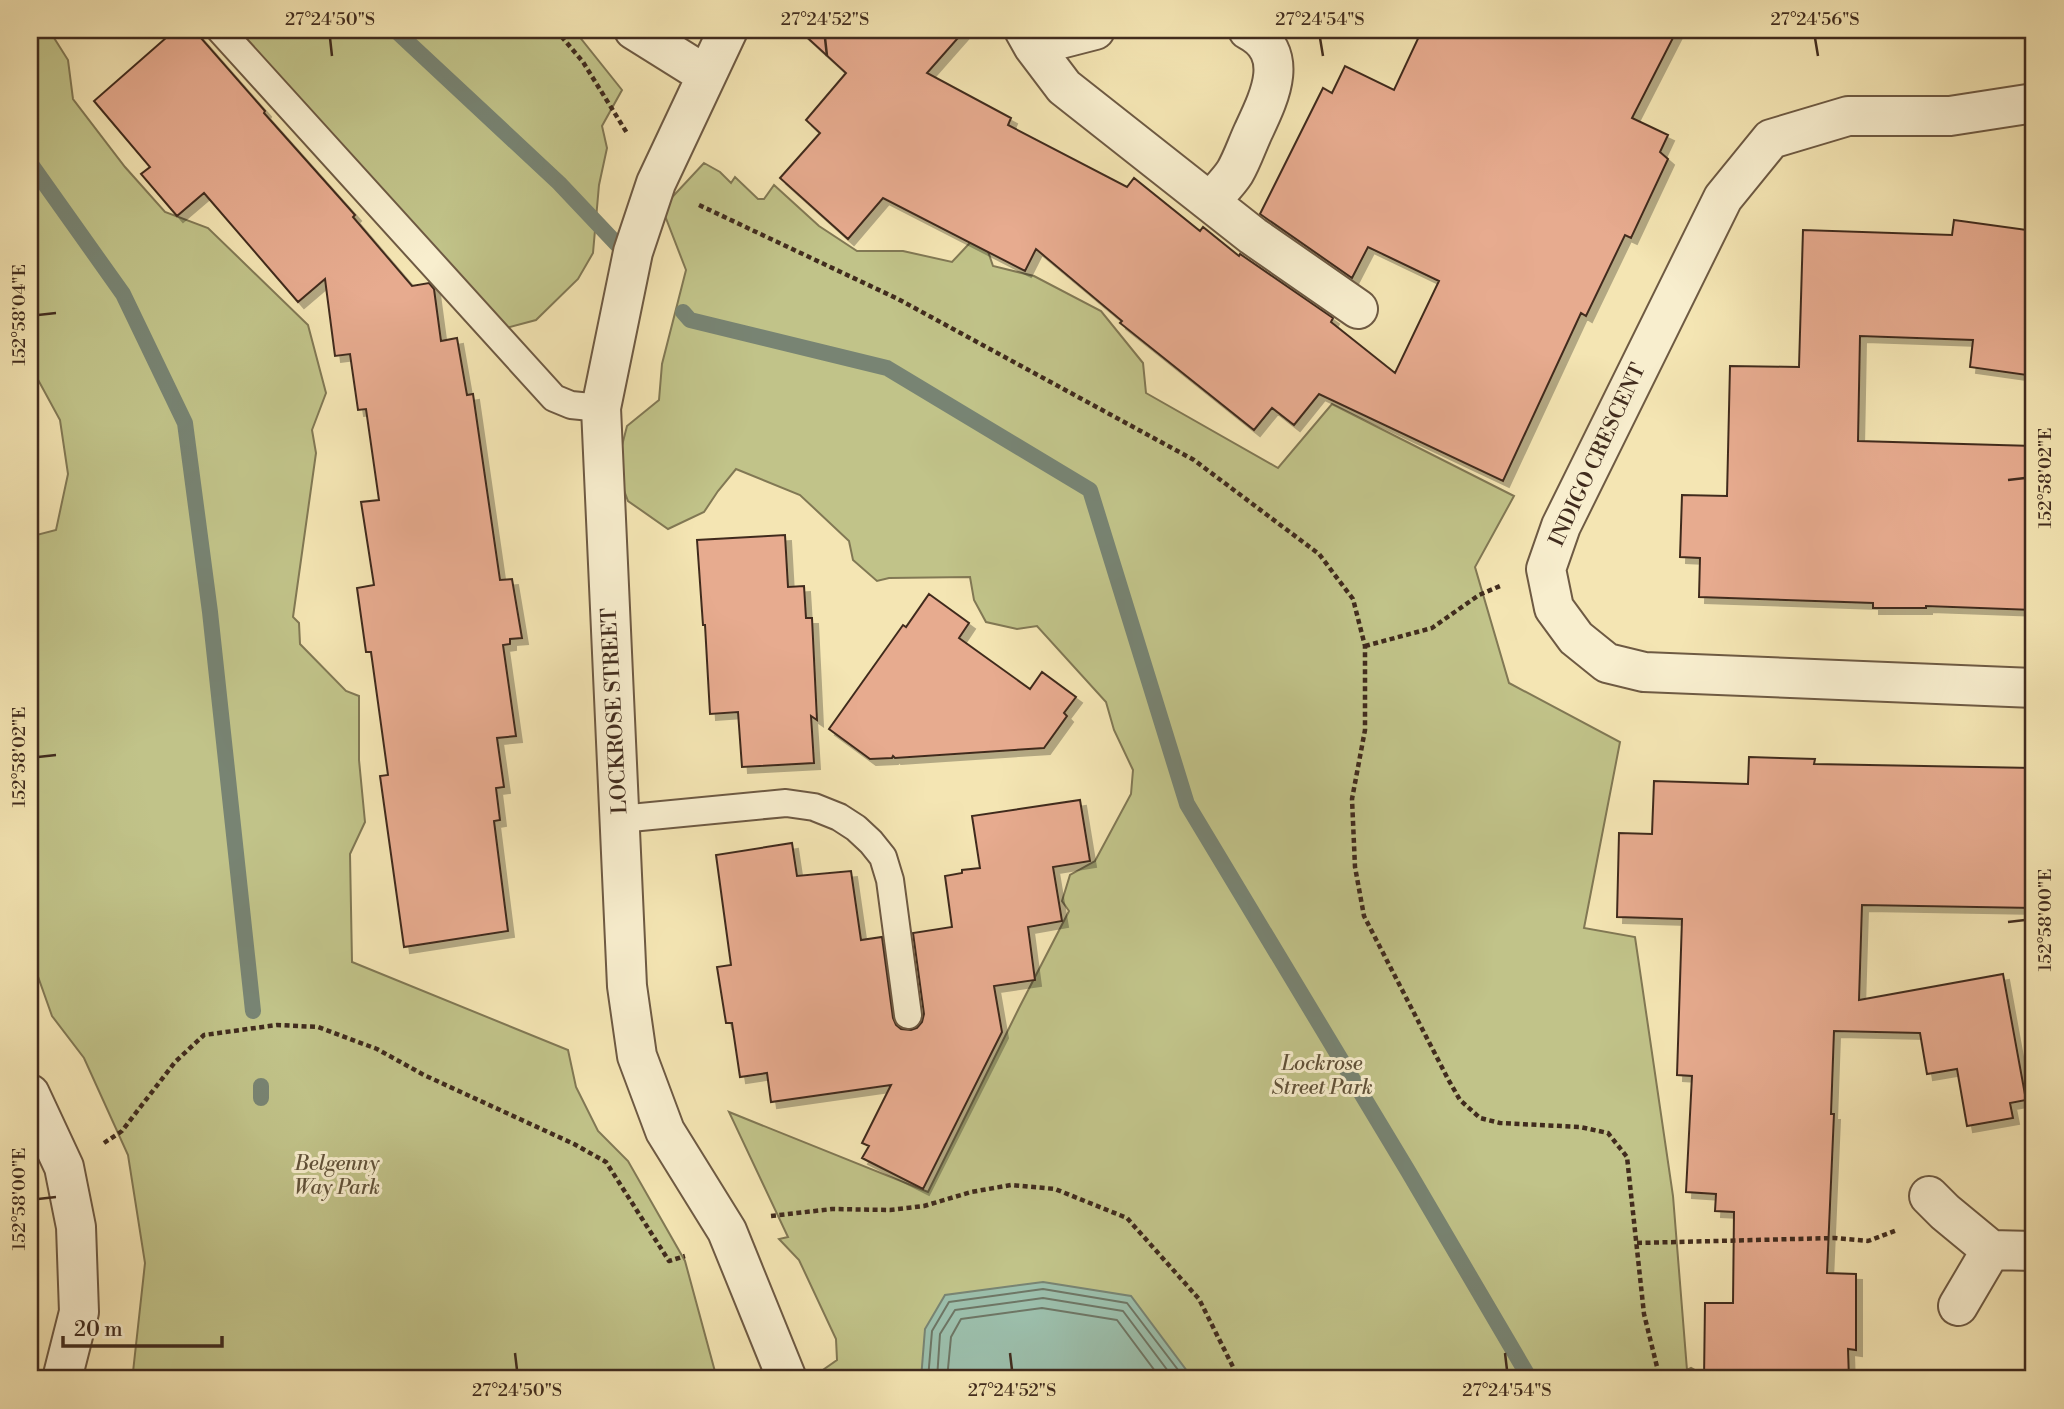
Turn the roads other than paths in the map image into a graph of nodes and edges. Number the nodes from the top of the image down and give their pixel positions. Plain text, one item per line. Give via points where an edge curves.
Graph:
1 (220, 30) edge
2 (634, 30) edge
3 (728, 30) edge
4 (1095, 30) edge
5 (1248, 30) edge
6 (1029, 38) edge
7 (706, 75) junction
8 (2034, 103) edge
9 (1210, 202) junction
10 (1358, 309) dead end
11 (601, 408) junction
12 (2034, 688) edge
13 (620, 819) junction
14 (908, 1014) dead end
15 (30, 1094) edge
16 (1937, 1204) road end
17 (1991, 1250) junction
18 (2034, 1251) edge
19 (1958, 1306) dead end
20 (62, 1379) edge
21 (787, 1379) edge

1 - 11 lane via 554,398
2 - 7 street
3 - 7 street, LOCKROSE STREET
4 - 6 street
5 - 9 street via 1268,44 1274,75 1271,93 1235,172
6 - 9 street via 1064,87
7 - 11 street, LOCKROSE STREET via 656,183 633,252
8 - 12 street, INDIGO CRESCENT via 1950,116 1848,116 1771,139 1723,198 1561,526 1546,569 1554,608 1576,638 1607,663 1644,672
9 - 10 street
11 - 13 street, LOCKROSE STREET
13 - 14 lane via 786,803 814,807 856,828 883,858 890,880
13 - 21 street, LOCKROSE STREET via 627,986 637,1056 665,1131 727,1231
15 - 20 street via 64,1167 76,1227 79,1312
16 - 17 street
17 - 18 street
17 - 19 street

